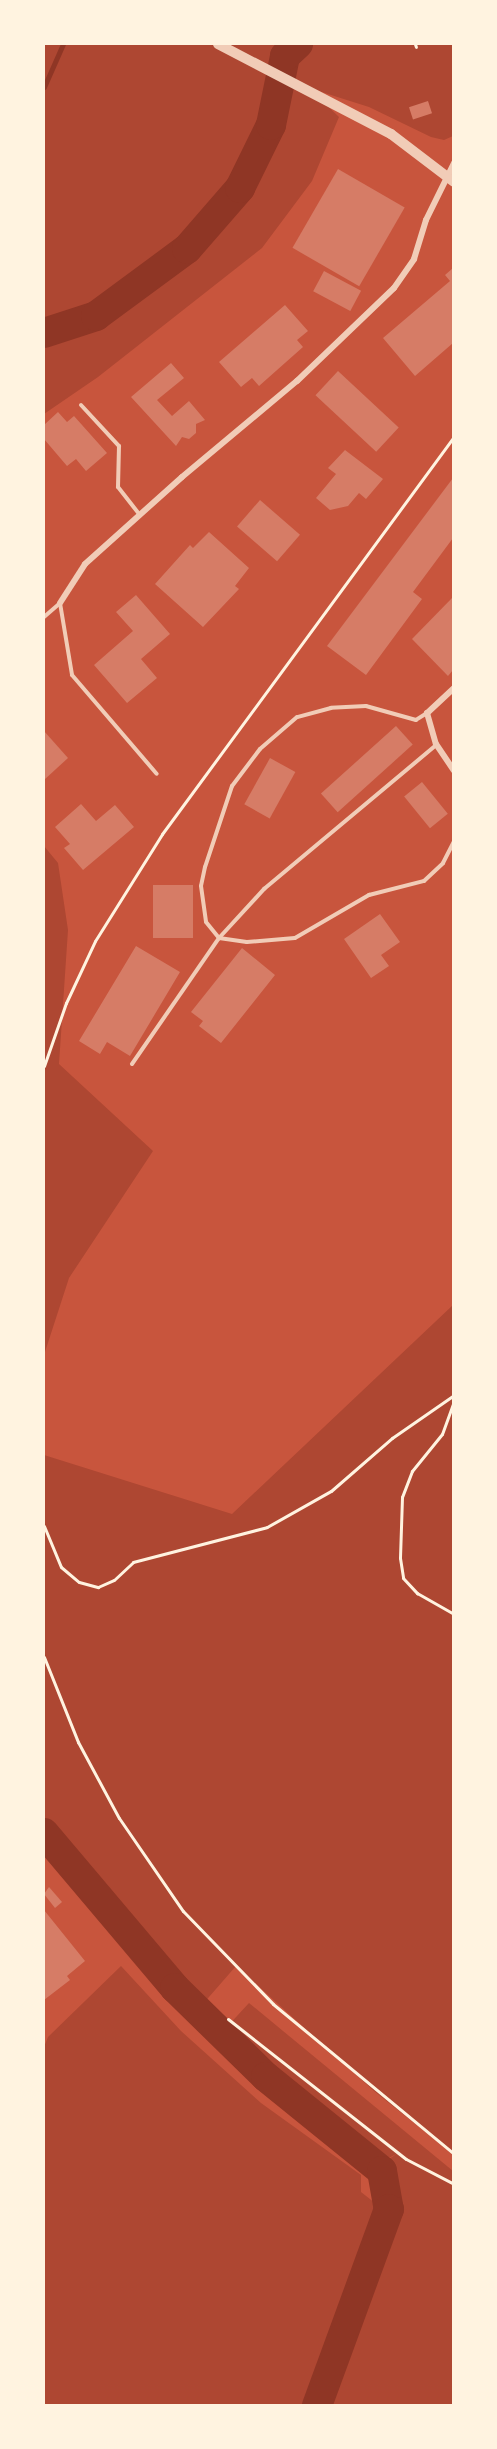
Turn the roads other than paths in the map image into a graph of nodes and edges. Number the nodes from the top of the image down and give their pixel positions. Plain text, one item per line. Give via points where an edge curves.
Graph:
1 (218, 44) edge
2 (453, 163) edge
3 (450, 178) edge
4 (81, 405) dead end
5 (140, 516) junction
6 (60, 603) junction
7 (44, 617) edge
8 (453, 688) edge
9 (427, 714) junction
10 (436, 744) junction
11 (453, 771) edge
12 (157, 774) dead end
13 (453, 841) edge
14 (219, 938) junction
15 (132, 1064) dead end

1 - 3 street via 308,87 397,138
2 - 3 street
3 - 5 street via 414,259 394,288 297,381
4 - 5 lane via 119,446 118,487
5 - 6 street via 85,564
6 - 7 lane
6 - 12 lane via 72,675
8 - 9 street
9 - 10 street
9 - 14 lane via 416,720 366,706 332,708 297,717 260,749 232,786 201,886 206,922
10 - 11 street
10 - 14 lane via 264,889
13 - 14 lane via 443,863 424,881 369,895 295,938 270,942
14 - 15 lane

